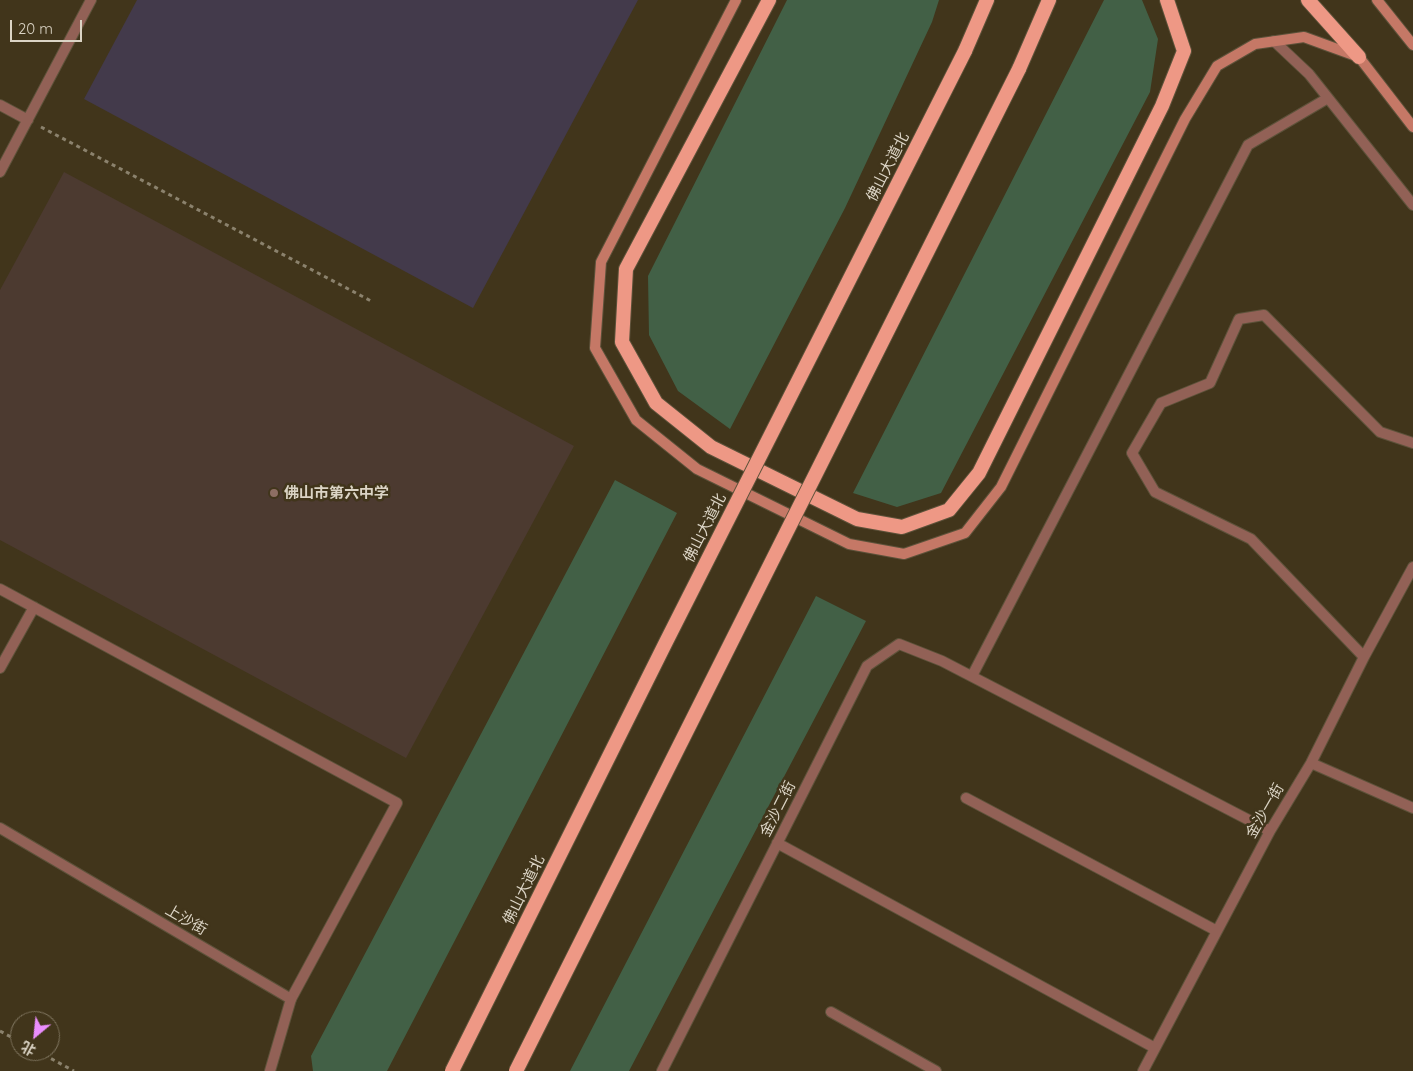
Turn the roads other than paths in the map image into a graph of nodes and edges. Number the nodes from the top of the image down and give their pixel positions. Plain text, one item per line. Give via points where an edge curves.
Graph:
1 (91, 0) edge
2 (736, 0) edge
3 (769, 0) edge
4 (987, 0) edge
5 (1061, 0) edge
6 (1167, 0) edge
7 (1308, 0) edge
8 (1377, 0) edge
9 (1049, 3) edge
10 (1274, 41) junction
11 (1413, 45) edge
12 (1359, 57) junction
13 (1328, 98) junction
14 (0, 105) edge
15 (28, 120) junction
16 (1413, 127) edge
17 (0, 172) edge
18 (1413, 205) edge
19 (1413, 443) edge
20 (1413, 567) edge
21 (0, 590) edge
22 (34, 607) junction
23 (1364, 657) junction
24 (0, 668) edge
25 (972, 676) junction
26 (1311, 763) junction
27 (966, 798) dead end
28 (1413, 808) edge
29 (0, 828) edge
30 (1270, 832) junction
31 (777, 843) junction
32 (1217, 931) junction
33 (291, 999) junction
34 (831, 1012) dead end
35 (1155, 1048) junction
36 (270, 1071) edge
37 (452, 1071) edge
38 (516, 1071) edge
39 (662, 1071) edge
40 (936, 1071) edge
41 (1143, 1071) edge

1 - 15 street
2 - 10 main road via 601,262 595,348 636,420 697,469 849,544 904,554 965,533 1001,487 1185,119 1217,66 1255,44
3 - 6 highway via 626,269 622,342 656,403 711,446 857,519 902,527 949,510 979,473 1162,106 1184,51
4 - 37 highway, 佛山大道北, bridge via 965,51
5 - 9 highway
7 - 12 highway
8 - 11 main road
9 - 38 highway, bridge via 1019,69
10 - 12 main road via 1304,37
10 - 13 street via 1309,74
12 - 16 main road
13 - 18 street
13 - 25 street via 1248,145
14 - 15 street
15 - 17 street
19 - 23 street via 1380,432 1264,315 1239,319 1210,382 1161,403 1132,453 1154,492 1251,539
20 - 23 street, 金沙一街
21 - 22 street
22 - 24 street
22 - 33 street via 397,803
23 - 26 street, 金沙一街
25 - 30 street
25 - 31 street, 金沙二街 via 899,644 867,666
26 - 28 street
26 - 30 street, 金沙一街
27 - 32 street
29 - 33 street, 上沙街
30 - 32 street, 金沙一街
31 - 35 street
31 - 39 street, 金沙二街
32 - 35 street, 金沙一街
33 - 36 street
34 - 40 street
35 - 41 street, 金沙一街

